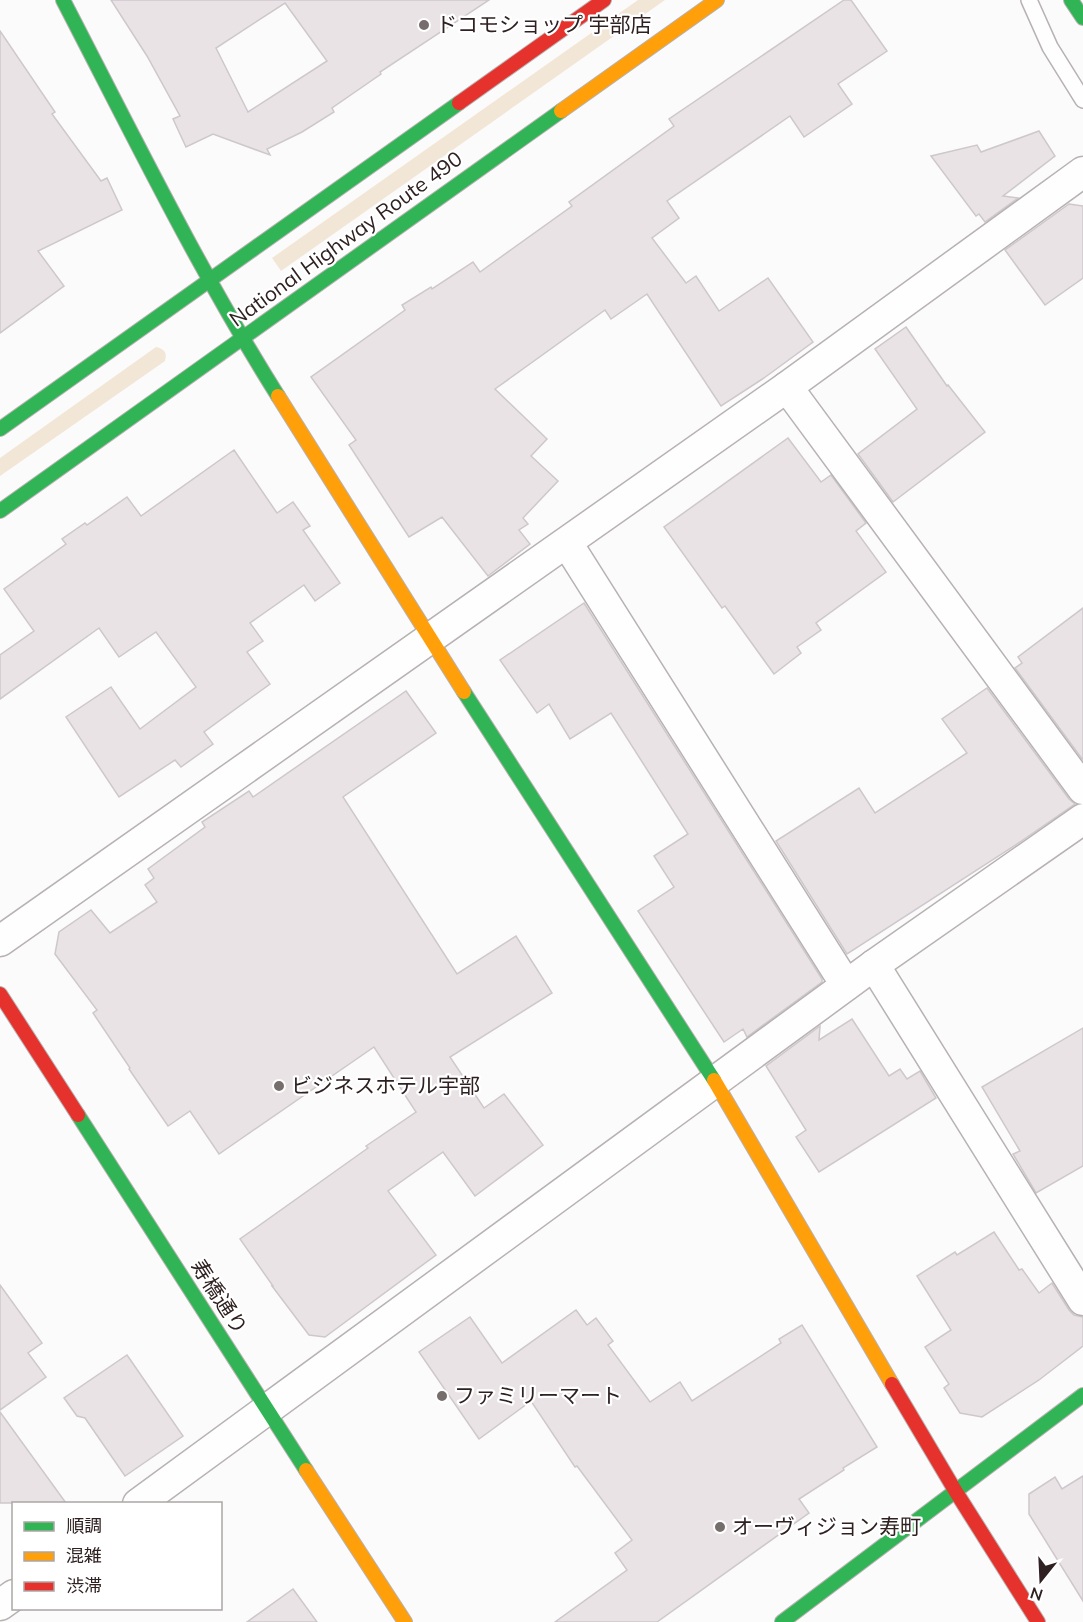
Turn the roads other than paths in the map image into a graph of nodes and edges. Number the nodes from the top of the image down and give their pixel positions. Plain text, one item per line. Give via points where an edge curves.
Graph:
1 (63, 0) edge
2 (604, 0) edge
3 (717, 0) edge
4 (1029, 0) edge
5 (1071, 0) edge
6 (1083, 18) edge
7 (1083, 100) edge
8 (1083, 172) edge
9 (209, 281) junction
10 (242, 339) junction
11 (787, 387) junction
12 (0, 429) edge
13 (0, 511) edge
14 (567, 543) junction
15 (430, 638) junction
16 (1083, 789) edge
17 (1083, 819) edge
18 (0, 941) edge
19 (874, 965) junction
20 (846, 985) junction
21 (0, 994) edge
22 (715, 1082) junction
23 (1083, 1300) edge
24 (1083, 1395) edge
25 (267, 1410) junction
26 (956, 1492) junction
27 (139, 1502) edge
28 (405, 1622) edge
29 (782, 1622) edge
30 (1038, 1622) edge

1 - 9 main road
2 - 9 main road, National Highway Route 490
3 - 10 main road, National Highway Route 490
4 - 7 lane via 1050,47
5 - 6 main road
8 - 11 street
9 - 10 main road
9 - 12 main road, National Highway Route 490
10 - 13 main road, National Highway Route 490
10 - 15 main road
11 - 14 street
11 - 16 street
14 - 15 street
14 - 20 street
15 - 18 street
15 - 22 main road
17 - 19 street
19 - 20 street
19 - 23 street
20 - 22 street
21 - 25 main road, 寿橋通り
22 - 25 street
22 - 26 main road
24 - 26 main road
25 - 27 street
25 - 28 main road, 寿橋通り
26 - 29 main road
26 - 30 main road

